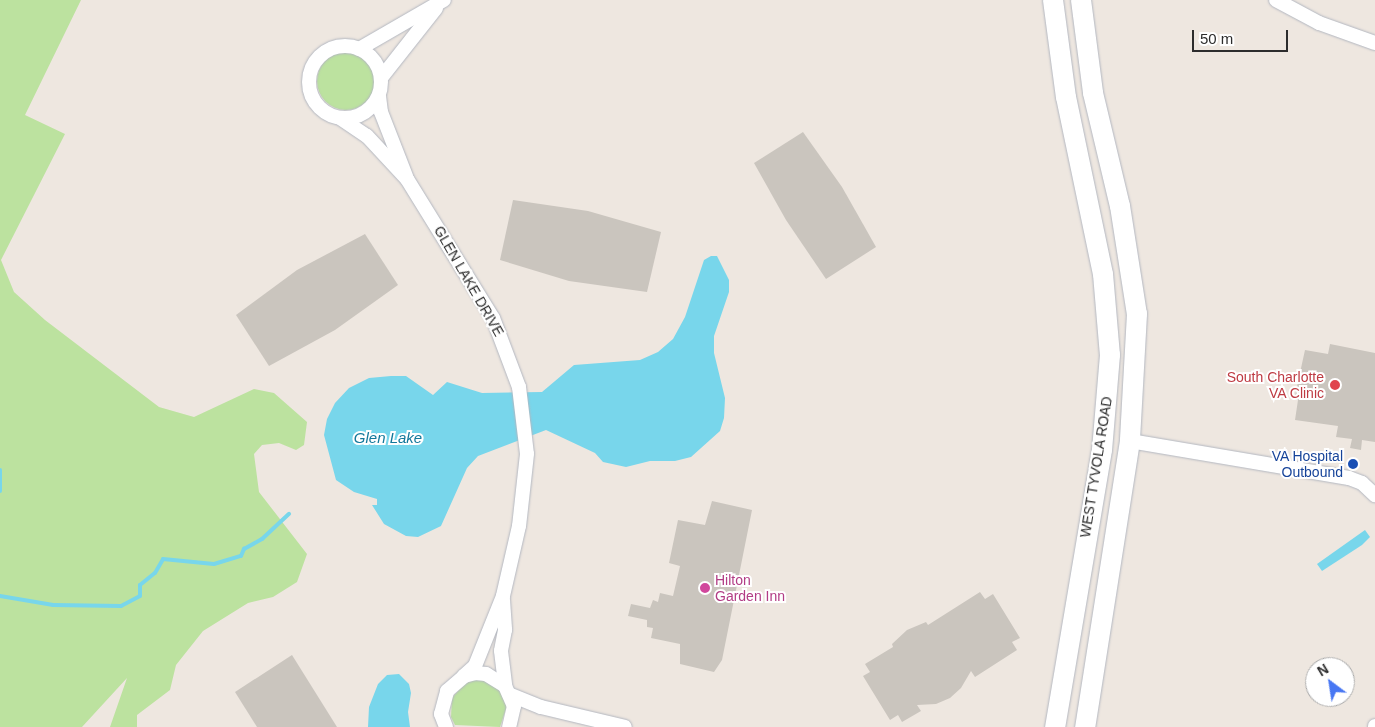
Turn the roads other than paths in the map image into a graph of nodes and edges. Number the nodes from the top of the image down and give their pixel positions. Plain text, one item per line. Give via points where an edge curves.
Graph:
1 (1053, 0) edge
2 (1080, 0) edge
3 (1276, 0) edge
4 (441, 3) edge
5 (1375, 43) edge
6 (359, 49) junction
7 (381, 78) junction
8 (379, 96) junction
9 (340, 118) junction
10 (407, 179) junction
11 (1109, 316) junction
12 (1130, 440) junction
13 (1375, 495) edge
14 (503, 596) junction
15 (464, 676) junction
16 (508, 691) junction
17 (446, 727) edge
18 (509, 727) edge
19 (625, 727) edge
20 (1055, 727) edge
21 (1085, 727) edge

1 - 11 main road, WEST TYVOLA ROAD via 1066,97 1092,214
2 - 12 main road, WEST TYVOLA ROAD via 1094,93 1133,282 1137,324
3 - 5 street via 1319,23
4 - 6 street
4 - 7 street
6 - 7 street via 376,63
6 - 9 street via 336,47 326,51 311,71 310,90 318,107
7 - 8 street
8 - 9 street via 364,113
8 - 10 street, GLEN LAKE DRIVE via 380,112
9 - 10 street, GLEN LAKE DRIVE via 367,136
10 - 14 street, GLEN LAKE DRIVE via 493,318 511,361 522,405 528,454 519,526
11 - 12 main road via 1120,346 1118,425
11 - 20 main road, WEST TYVOLA ROAD via 1108,394 1102,450
12 - 13 street via 1356,480
12 - 21 main road, WEST TYVOLA ROAD
14 - 15 street, GLEN LAKE DRIVE via 475,666
14 - 16 street, GLEN LAKE DRIVE via 505,630 500,651
15 - 16 street via 486,674
15 - 17 street, GLEN LAKE DRIVE via 450,687 442,701
16 - 18 street, GLEN LAKE DRIVE via 514,712
16 - 19 street via 541,707

